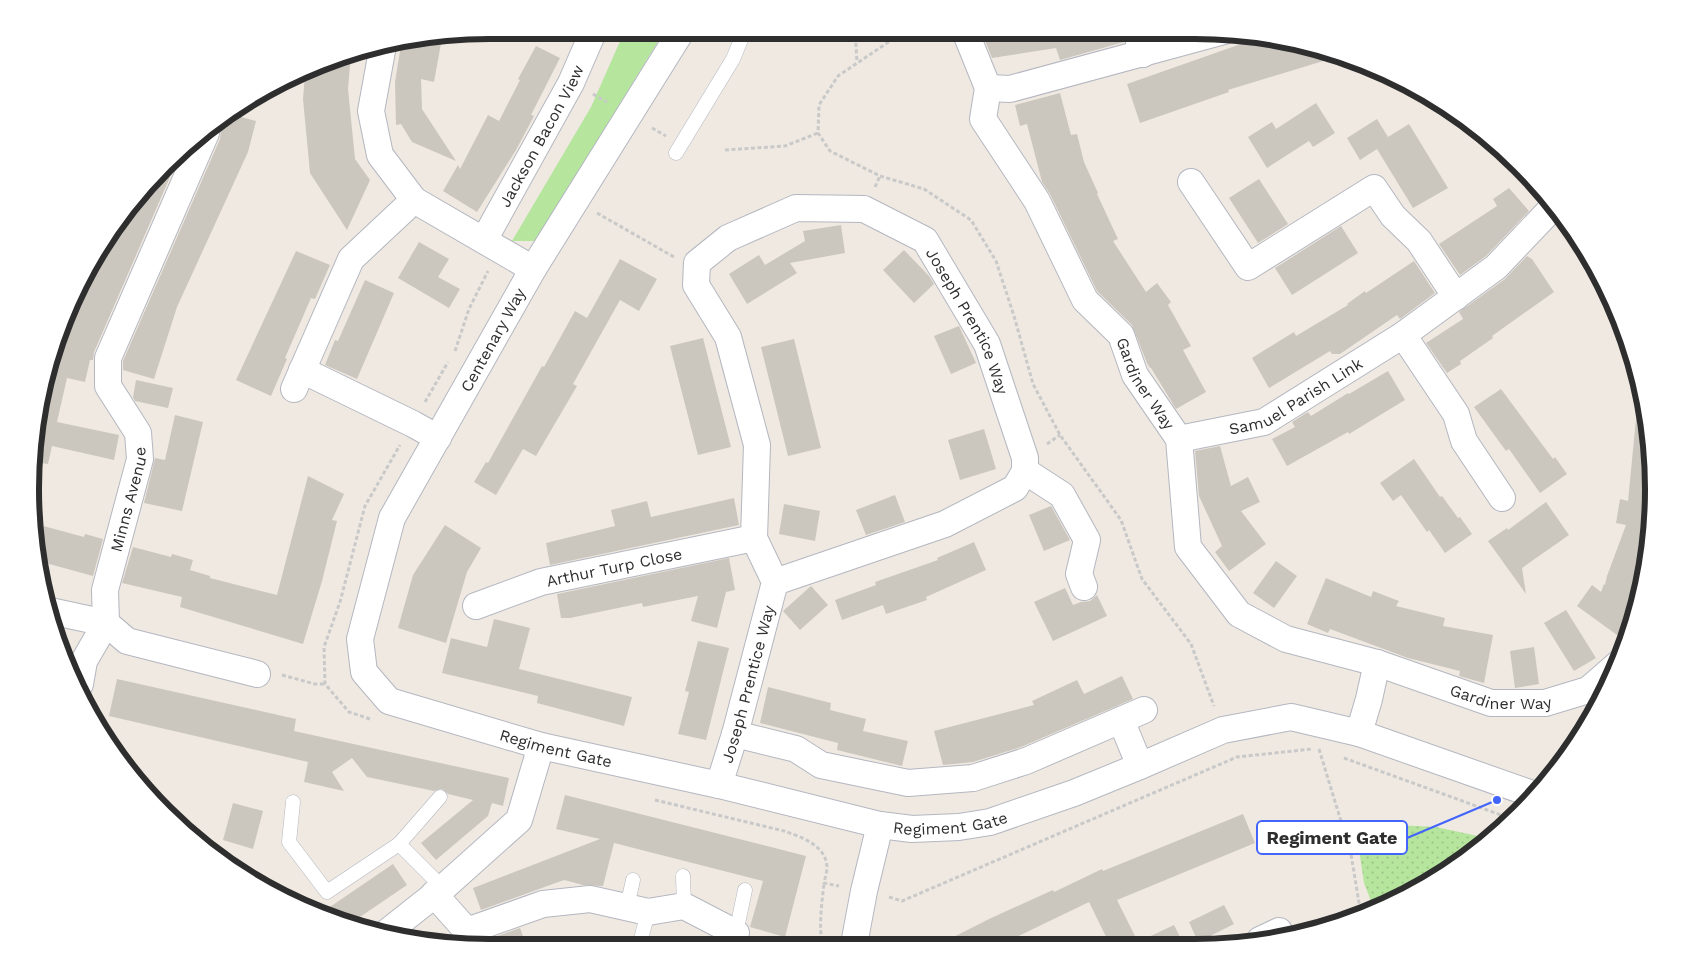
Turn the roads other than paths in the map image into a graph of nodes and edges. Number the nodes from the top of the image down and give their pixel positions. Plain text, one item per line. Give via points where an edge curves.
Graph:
1 (590, 39) edge
2 (676, 39) edge
3 (741, 39) edge
4 (969, 39) edge
5 (1162, 39) edge
6 (1139, 42) edge
7 (382, 52) edge
8 (988, 88) junction
9 (202, 142) edge
10 (676, 153) dead end
11 (1191, 182) dead end
12 (414, 200) junction
13 (1549, 211) edge
14 (484, 240) junction
15 (533, 269) junction
16 (1456, 297) junction
17 (1403, 335) junction
18 (438, 438) junction
19 (1179, 439) junction
20 (1025, 471) junction
21 (1502, 498) dead end
22 (754, 538) junction
23 (775, 582) junction
24 (1084, 587) dead end
25 (476, 606) dead end
26 (56, 613) edge
27 (106, 623) junction
28 (1377, 663) junction
29 (364, 672) joint
30 (257, 674) road end
31 (1604, 676) edge
32 (81, 679) edge
33 (1358, 733) junction
34 (735, 734) junction
35 (541, 746) junction
36 (1140, 766) junction
37 (719, 785) junction
38 (1528, 792) edge
39 (440, 797) dead end
40 (293, 802) dead end
41 (880, 825) junction
42 (400, 844) junction
43 (683, 876) dead end
44 (633, 880) dead end
45 (745, 890) dead end
46 (438, 891) junction
47 (684, 906) junction
48 (638, 910) junction
49 (391, 929) edge
50 (736, 933) joint
51 (472, 938) edge
52 (471, 939) edge
53 (640, 939) edge
54 (856, 939) edge

1 - 14 street, Jackson Bacon View via 571,83
2 - 15 street, Centenary Way
3 - 10 lane via 733,59
4 - 8 street
5 - 6 street
6 - 8 street via 1010,89
7 - 12 street via 371,111 380,155
8 - 19 street, Gardiner Way via 983,119 1037,200 1085,300 1121,335 1135,376
9 - 27 street, Minns Avenue via 108,358 108,386 138,433 140,459 105,590
11 - 16 street via 1248,267 1374,188 1393,216 1419,241
12 - 14 street
12 - 18 street via 352,259 298,380 412,424
13 - 16 street, Samuel Parish Link via 1496,267
14 - 15 street
15 - 18 street, Centenary Way
16 - 17 street, Samuel Parish Link
17 - 19 street, Samuel Parish Link via 1264,422
17 - 21 street via 1456,414 1464,441
18 - 29 street, Centenary Way via 392,518 360,639
19 - 28 street, Gardiner Way via 1188,547 1239,614 1286,639
20 - 22 street, Joseph Prentice Way via 1026,458 987,344 925,240 864,209 796,208 728,238 697,263 696,285 728,337 757,445
20 - 23 street, Joseph Prentice Way via 1014,488 945,524
20 - 24 street via 1062,494 1087,540 1080,574
22 - 23 street, Joseph Prentice Way
22 - 25 street, Arthur Turp Close via 541,582
23 - 34 street, Joseph Prentice Way
26 - 27 street
27 - 30 street via 127,641
27 - 32 street via 84,661
28 - 31 street, Gardiner Way via 1491,703 1545,704 1588,690
28 - 33 street
29 - 35 street, Regiment Gate via 388,701
33 - 36 street, Regiment Gate via 1291,717 1223,730
33 - 38 street, Regiment Gate
34 - 36 street via 796,749 821,765 908,783 973,778 1026,761 1132,715
34 - 37 street, Joseph Prentice Way
35 - 37 street, Regiment Gate
35 - 46 street via 519,820
36 - 41 street, Regiment Gate via 990,822 912,829
37 - 41 street, Regiment Gate
39 - 42 lane
40 - 42 lane via 288,842 327,892
41 - 54 street
42 - 46 lane
43 - 47 lane
44 - 48 lane
45 - 50 lane
46 - 49 street
46 - 52 street
47 - 48 street
47 - 50 street
48 - 51 street via 590,899 543,904
48 - 53 lane

